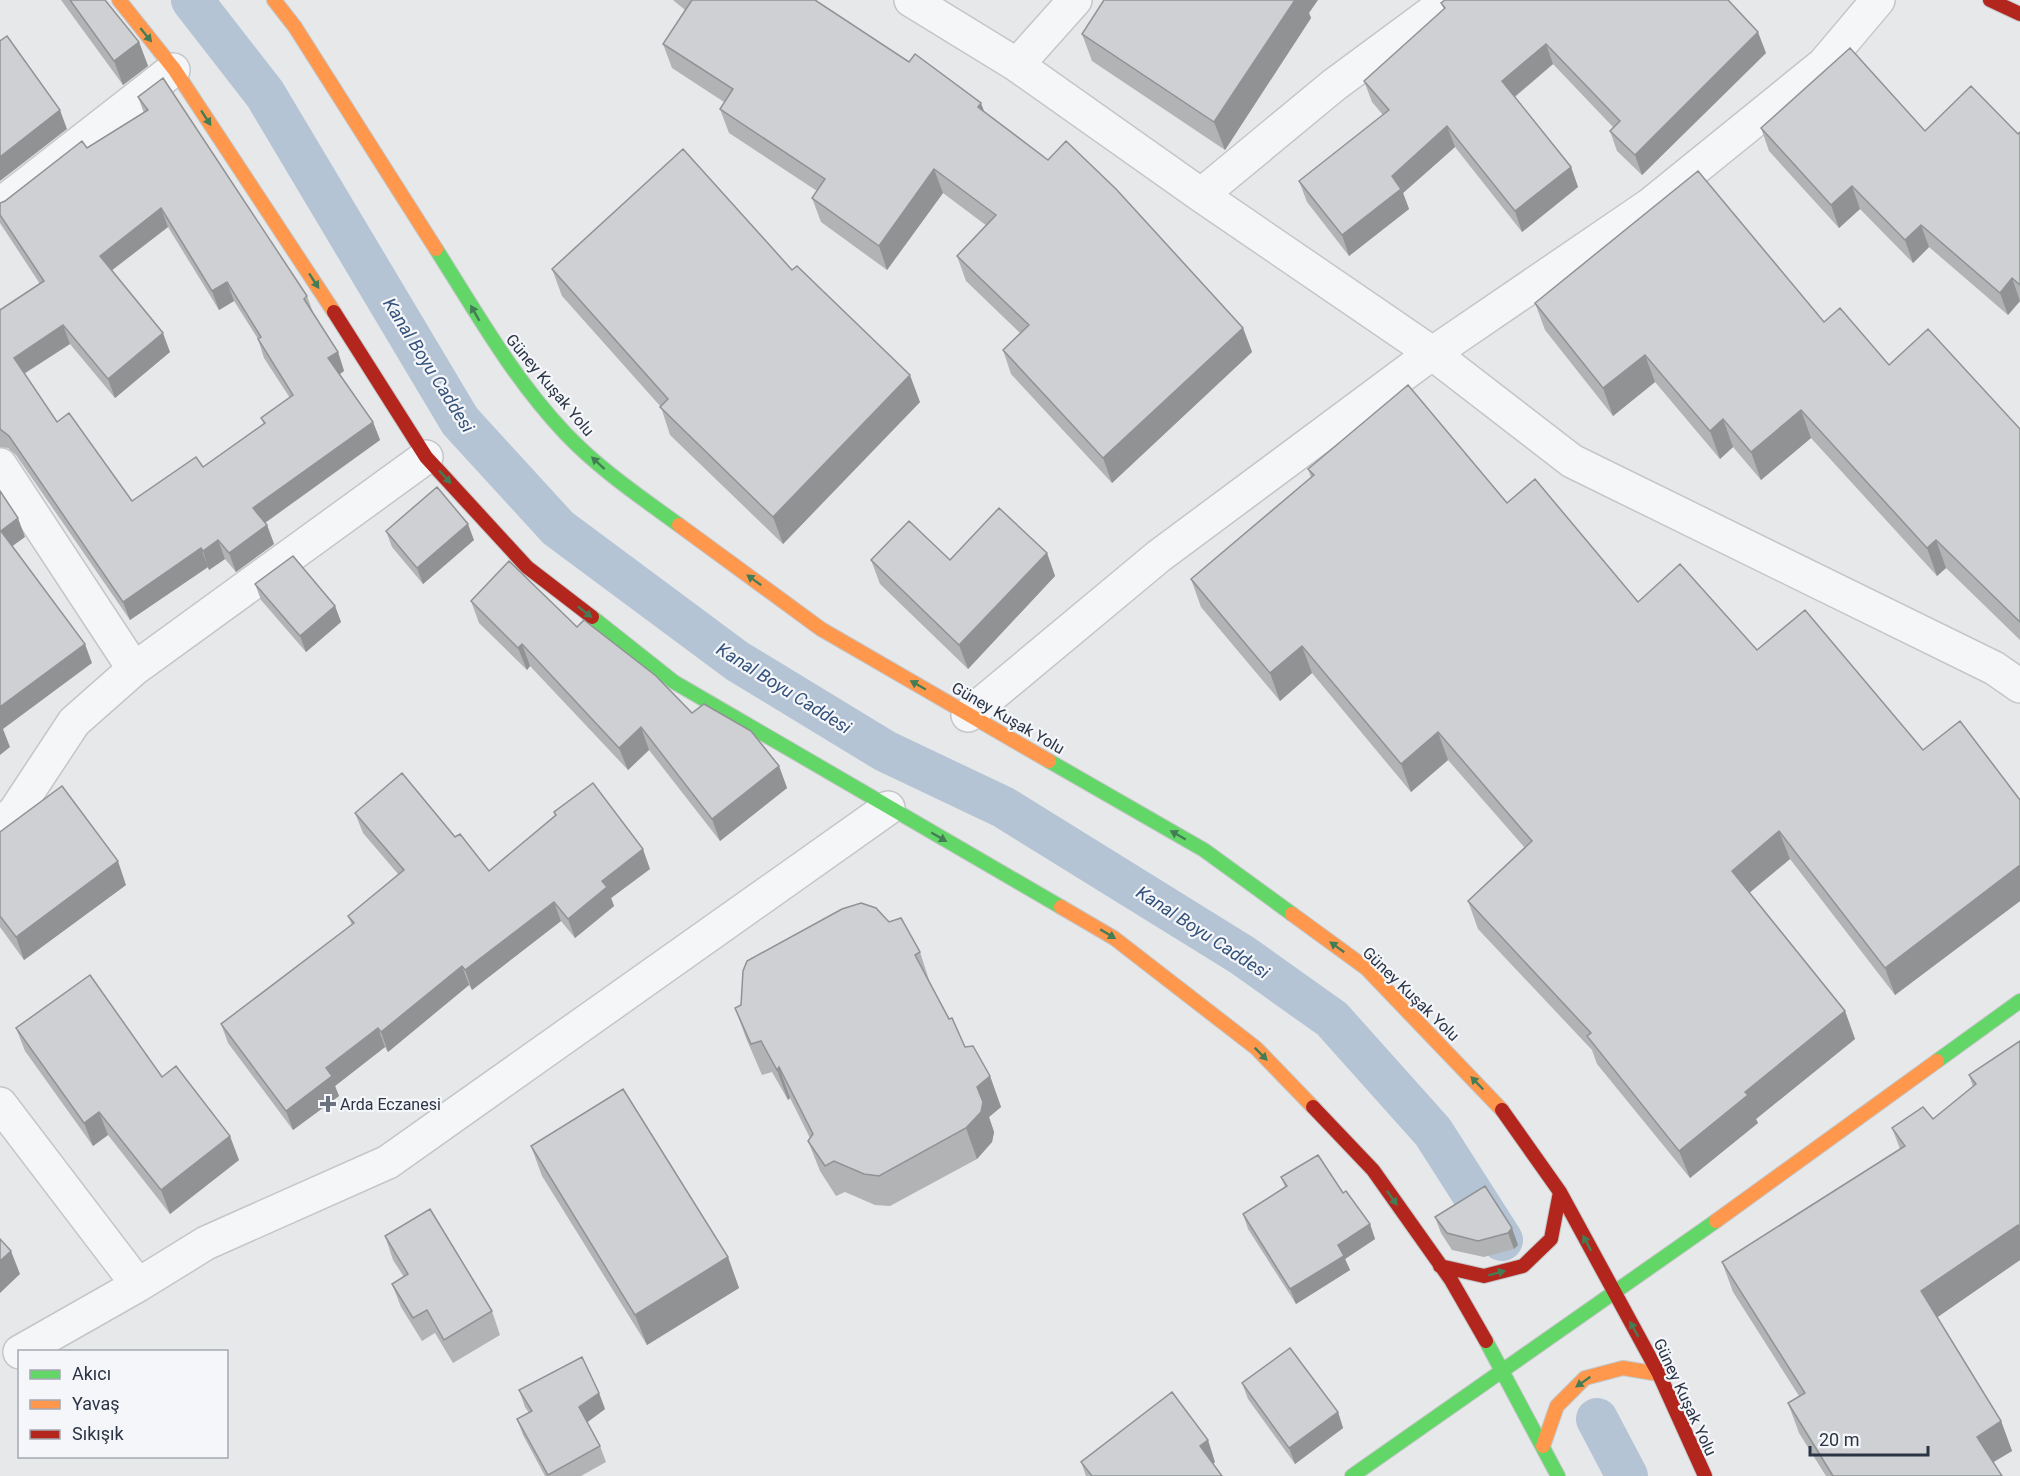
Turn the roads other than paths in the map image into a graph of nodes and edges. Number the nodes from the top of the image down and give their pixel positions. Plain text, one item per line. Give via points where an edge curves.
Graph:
1 (119, 0) edge
2 (274, 0) edge
3 (911, 0) edge
4 (1075, 0) edge
5 (1449, 0) edge
6 (1878, 0) edge
7 (1990, 0) edge
8 (2020, 14) edge
9 (1017, 65) junction
10 (174, 69) junction
11 (1200, 195) junction
12 (0, 205) edge
13 (1432, 353) junction
14 (426, 457) junction
15 (0, 465) edge
16 (134, 669) junction
17 (2020, 686) edge
18 (968, 715) junction
19 (888, 808) junction
20 (0, 823) edge
21 (2020, 1001) edge
22 (0, 1104) edge
23 (1560, 1192) junction
24 (1440, 1266) junction
25 (138, 1285) junction
26 (1615, 1294) junction
27 (24, 1350) edge
28 (18, 1353) edge
29 (0, 1363) edge
30 (1502, 1369) junction
31 (1659, 1374) junction
32 (1543, 1446) junction
33 (1352, 1476) edge
34 (1558, 1476) edge
35 (1704, 1476) edge

1 -> 10 main road
18 -> 2 main road, Güney Kuşak Yolu via 821,630 612,476 565,433 489,336 296,27
3 - 9 street
4 - 9 street
5 - 11 street via 1334,85
6 - 13 street via 1824,64 1650,205
7 - 8 main road
9 - 11 street
10 - 12 street
10 -> 14 main road
11 - 13 street
13 - 17 street via 1572,461 1994,668
13 - 18 street via 1159,556
14 - 16 street
14 -> 19 main road via 527,567 674,682
15 - 16 street
16 - 20 street via 74,722 14,813
23 -> 18 main road, Güney Kuşak Yolu via 1494,1100 1365,968 1204,850
19 -> 24 main road via 1114,938 1256,1048 1373,1170
19 - 25 street via 388,1162 206,1243
21 - 26 main road
22 - 25 street
24 -> 23 main road via 1484,1276 1523,1266 1551,1239
26 -> 23 main road, Güney Kuşak Yolu
24 - 30 main road
25 - 27 street
26 - 30 main road
31 -> 26 main road, Güney Kuşak Yolu
28 - 29 street
30 - 32 main road
30 - 33 main road
31 -> 32 main road via 1623,1368 1585,1378 1557,1406
31 - 35 main road, Güney Kuşak Yolu
32 - 34 main road

